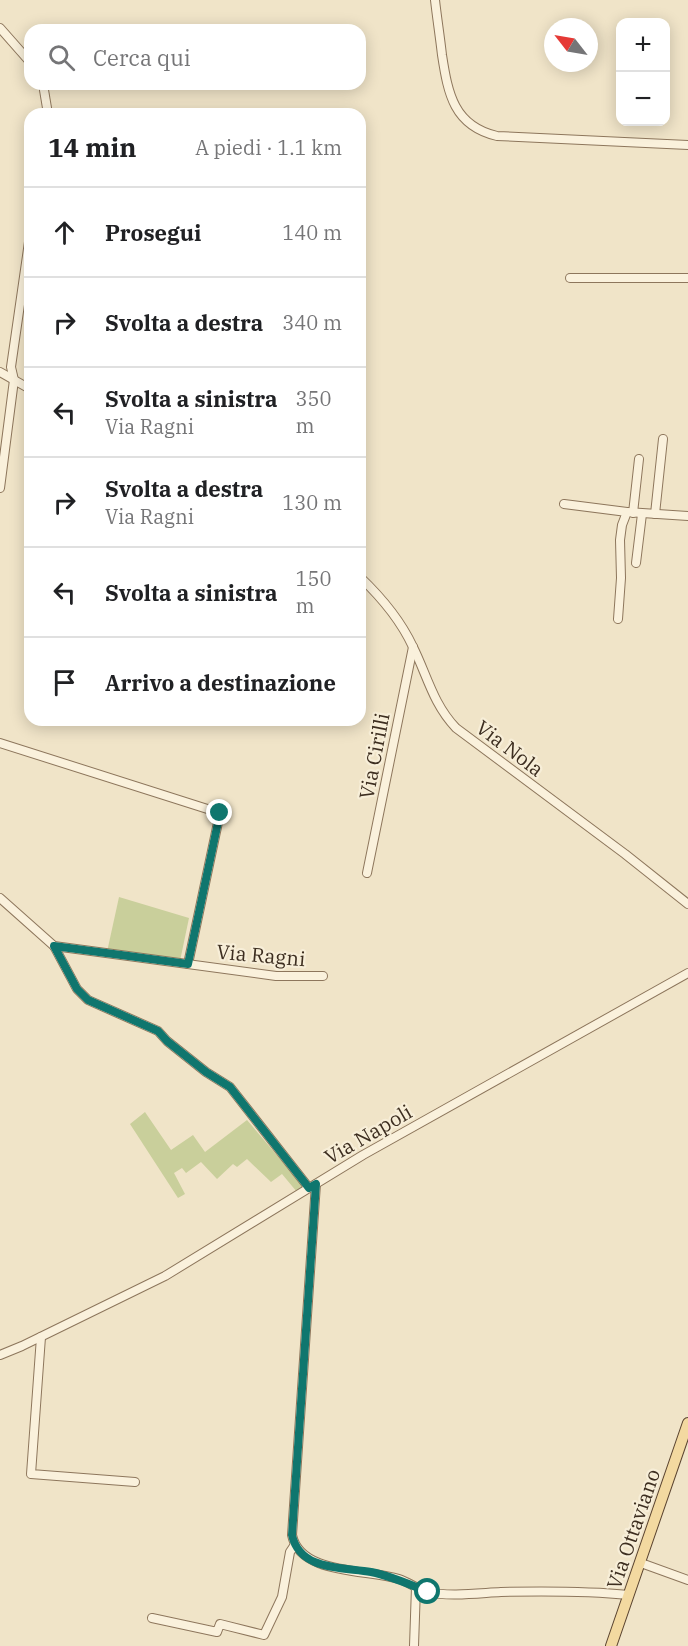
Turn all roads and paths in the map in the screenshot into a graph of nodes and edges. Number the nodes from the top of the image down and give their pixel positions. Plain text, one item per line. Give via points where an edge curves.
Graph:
1 (435, 0) edge
2 (0, 28) edge
3 (24, 55) edge
4 (44, 90) edge
5 (47, 108) edge
6 (688, 145) edge
7 (24, 277) edge
8 (570, 278) dead end
9 (688, 278) edge
10 (0, 372) edge
11 (14, 380) junction
12 (24, 386) edge
13 (663, 439) dead end
14 (639, 459) dead end
15 (0, 488) edge
16 (564, 504) dead end
17 (634, 513) junction
18 (655, 514) junction
19 (688, 516) edge
20 (636, 563) dead end
21 (366, 584) edge
22 (618, 619) dead end
23 (413, 646) junction
24 (0, 743) edge
25 (368, 873) dead end
26 (0, 898) edge
27 (688, 904) edge
28 (54, 946) junction
29 (188, 964) junction
30 (688, 973) edge
31 (323, 976) dead end
32 (312, 1186) junction
33 (41, 1337) junction
34 (0, 1355) edge
35 (687, 1427) edge
36 (135, 1482) dead end
37 (294, 1546) junction
38 (640, 1563) junction
39 (688, 1580) edge
40 (416, 1587) junction
41 (629, 1595) junction
42 (152, 1618) dead end
43 (414, 1646) edge
44 (611, 1646) edge

1 - 6 street via 452,104 481,132
2 - 3 street
4 - 5 street
7 - 11 street via 11,367
8 - 9 street
10 - 11 street
11 - 12 street
11 - 15 street
13 - 18 street
14 - 17 street
16 - 17 street
17 - 18 street
17 - 20 street
17 - 22 street via 622,525
18 - 19 street
21 - 23 street, Via Nola
23 - 25 street, Via Cirilli
23 - 27 street, Via Nola via 437,704 456,728
24 - 29 street via 220,813
26 - 28 street
28 - 29 street, Via Ragni
28 - 32 street via 77,989 88,1000 158,1031 230,1087
29 - 31 street, Via Ragni via 276,976
30 - 32 street, Via Napoli
32 - 33 street, Via Napoli via 165,1276
32 - 37 street
33 - 34 street, Via Napoli
33 - 36 street via 31,1473
35 - 38 main road, Via Ottaviano
37 - 40 street via 322,1565 370,1572
37 - 42 street via 282,1597 264,1635 219,1624 216,1632
38 - 39 street
38 - 41 main road, Via Ottaviano
40 - 41 street via 444,1594 531,1591
40 - 43 street
41 - 44 main road, Via Ottaviano

